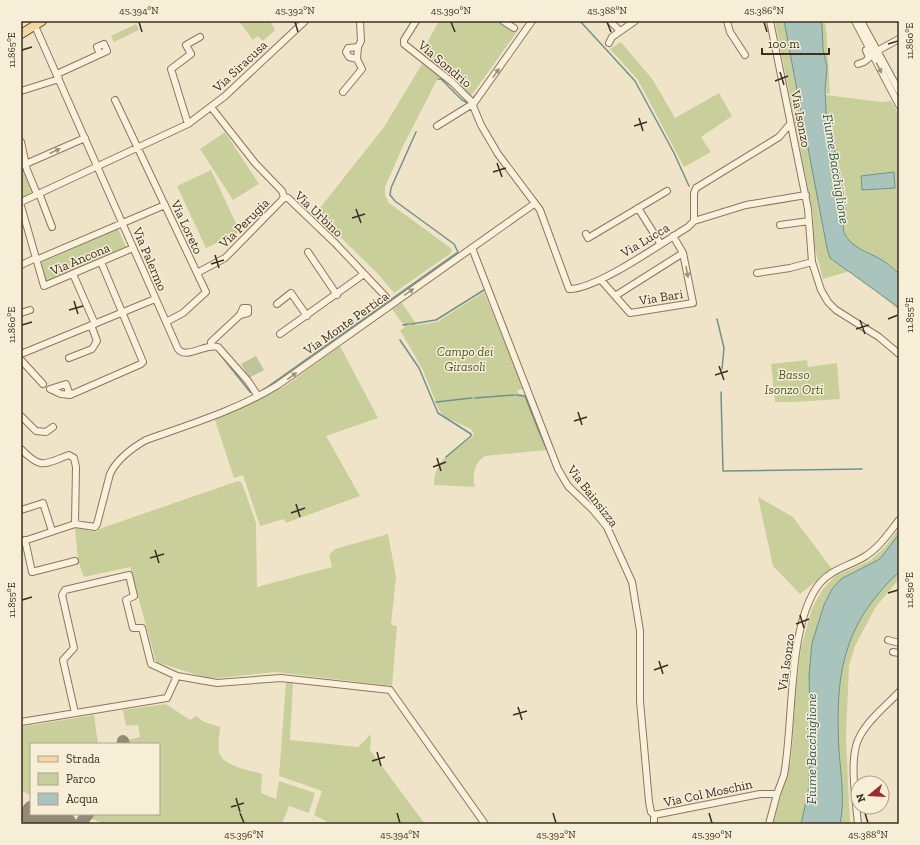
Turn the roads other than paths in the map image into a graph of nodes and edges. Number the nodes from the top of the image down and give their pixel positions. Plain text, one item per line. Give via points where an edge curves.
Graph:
1 (42, 21) edge
2 (305, 21) edge
3 (360, 21) edge
4 (416, 21) edge
5 (503, 21) edge
6 (532, 21) edge
7 (610, 21) edge
8 (635, 21) edge
9 (727, 21) edge
10 (770, 21) edge
11 (855, 21) edge
12 (861, 21) edge
13 (34, 26) junction
14 (514, 28) dead end
15 (620, 31) junction
16 (21, 34) edge
17 (200, 37) dead end
18 (899, 39) edge
19 (608, 43) dead end
20 (867, 45) junction
21 (358, 47) junction
22 (877, 51) junction
23 (100, 54) dead end
24 (745, 55) dead end
25 (357, 59) junction
26 (858, 64) dead end
27 (58, 76) junction
28 (21, 91) edge
29 (899, 91) edge
30 (343, 92) dead end
31 (114, 100) dead end
32 (473, 104) junction
33 (899, 105) edge
34 (211, 107) junction
35 (188, 124) junction
36 (790, 124) junction
37 (437, 126) dead end
38 (779, 137) junction
39 (85, 138) junction
40 (21, 142) edge
41 (795, 145) junction
42 (138, 148) junction
43 (23, 165) edge
44 (97, 165) junction
45 (667, 191) dead end
46 (38, 194) junction
47 (806, 195) junction
48 (284, 197) junction
49 (21, 202) edge
50 (534, 204) junction
51 (165, 205) junction
52 (21, 206) edge
53 (638, 208) junction
54 (694, 221) junction
55 (809, 221) junction
56 (123, 224) junction
57 (780, 225) dead end
58 (52, 227) dead end
59 (586, 234) dead end
60 (673, 236) junction
61 (660, 243) junction
62 (133, 248) junction
63 (472, 248) junction
64 (308, 252) dead end
65 (683, 253) junction
66 (36, 259) junction
67 (101, 262) junction
68 (812, 262) junction
69 (21, 265) edge
70 (197, 273) junction
71 (757, 273) dead end
72 (73, 274) junction
73 (364, 274) junction
74 (601, 280) junction
75 (337, 295) junction
76 (614, 296) junction
77 (386, 297) dead end
78 (155, 299) junction
79 (277, 304) dead end
80 (30, 310) dead end
81 (123, 312) junction
82 (21, 313) edge
83 (240, 314) dead end
84 (307, 316) junction
85 (166, 322) junction
86 (93, 324) junction
87 (280, 334) dead end
88 (211, 345) junction
89 (21, 354) edge
90 (899, 354) edge
91 (69, 358) dead end
92 (21, 360) edge
93 (43, 384) dead end
94 (70, 395) dead end
95 (258, 396) junction
96 (21, 416) edge
97 (53, 427) dead end
98 (21, 450) edge
99 (21, 510) edge
100 (899, 520) edge
101 (75, 524) junction
102 (52, 531) junction
103 (23, 541) edge
104 (75, 561) dead end
105 (32, 572) junction
106 (24, 574) dead end
107 (888, 640) dead end
108 (899, 643) edge
109 (177, 676) junction
110 (899, 692) edge
111 (75, 713) junction
112 (21, 722) edge
113 (777, 794) junction
114 (654, 815) junction
115 (485, 824) edge
116 (654, 824) edge
117 (769, 824) edge
118 (858, 824) edge

1 - 13 main road
2 - 34 street, Via Siracusa
3 - 21 street
4 - 32 street, Via Sondrio via 404,44 452,82
5 - 14 street
32 -> 6 street
7 - 15 street
8 - 15 street
9 - 24 street via 730,32
10 - 36 street, Via Isonzo
11 - 20 street
12 - 22 street
13 - 16 main road
13 - 27 street, Via Palermo
15 - 19 street
17 - 35 street via 186,45 190,54 171,69
18 - 22 street
20 - 26 street via 869,58
20 -> 33 street
21 - 25 street
21 - 25 street via 350,47 346,52 351,58
22 - 29 street
23 - 27 street
25 - 30 street via 362,69
27 - 28 street
27 - 39 street, Via Palermo
31 - 42 street, Via Loreto
32 - 37 street
32 - 50 street via 484,131
34 - 35 street, Via Siracusa
34 - 48 street, Via Urbino via 255,163 282,191
35 - 42 street, Via Siracusa
36 - 38 street
36 - 41 street, Via Isonzo
38 - 41 street via 788,137
38 - 54 street via 696,188
43 -> 39 street
39 - 44 street, Via Palermo
40 - 43 street
41 - 47 street, Via Isonzo
42 - 44 street, Via Siracusa
42 - 51 street, Via Loreto
43 - 46 street
44 - 46 street, Via Siracusa
44 - 56 street, Via Palermo
45 - 53 street
46 - 49 street, Via Siracusa
46 - 58 street
47 - 54 street, Via Lucca via 746,205
47 - 55 street, Via Isonzo
48 - 70 street, Via Perugia via 225,258
48 - 73 street, Via Urbino via 288,198
50 - 63 street, Via Monte Pertica
50 - 74 street, Via Lucca via 540,210 569,289 577,289
51 - 56 street
51 - 70 street, Via Loreto
52 - 66 street, Via Ancona
53 - 59 street via 588,238
53 - 61 street
54 - 60 street, Via Lucca
55 - 57 street
55 - 68 street, Via Isonzo
56 - 62 street, Via Palermo
56 - 66 street
60 - 61 street, Via Lucca
60 - 65 street, Via Bari
61 - 74 street, Via Lucca
62 - 67 street, Via Ancona
62 - 78 street, Via Palermo
95 -> 63 street, Via Monte Pertica via 278,385
63 - 114 street, Via Bainsizza via 558,469 568,486 607,527 630,577 640,631 640,708 649,802
64 - 75 street
65 - 76 street
65 -> 76 street, Via Bari via 693,303 630,313
66 - 69 street
66 - 72 street, Via Ancona via 44,286
67 - 72 street, Via Ancona
67 - 81 street
68 - 71 street
68 - 90 street, Via Isonzo via 821,290 831,306
70 - 85 street, Via Loreto via 206,292 183,313
72 - 86 street
73 - 75 street
73 - 77 street, Via Urbino
74 - 76 street, Via Bari
75 - 84 street
78 - 81 street
78 - 85 street, Via Palermo
79 - 84 street via 290,291
80 - 82 street
81 - 86 street
81 - 94 street via 143,362
83 - 88 street via 211,342
84 - 87 street
85 - 88 street, Via Palermo via 180,352 186,354
86 - 89 street
86 - 91 street via 97,341 92,349
88 - 95 street via 224,351
92 - 93 street
95 - 101 street, Via Monte Pertica via 202,421 146,440 134,448 118,461 110,474 95,527
96 - 97 street via 36,431 46,432
98 - 101 street via 38,464 69,455 74,458
99 - 102 street via 43,503
100 - 113 street, Via Isonzo via 878,547 826,577 812,596 797,649 786,766
101 - 102 street
102 - 103 street
103 - 105 street
104 - 105 street
105 - 106 street
107 - 108 street
109 - 111 street via 167,698
109 - 111 street via 151,664 142,628 133,628 126,600 134,596 129,575 66,590 62,595 74,648 63,660
109 - 115 street via 217,683 281,678 390,690
110 - 118 street via 867,725 857,741 854,767
111 - 112 street
113 - 114 street, Via Col Moschin via 760,794
113 - 117 street, Via Isonzo
114 - 116 street, Via Col Moschin

